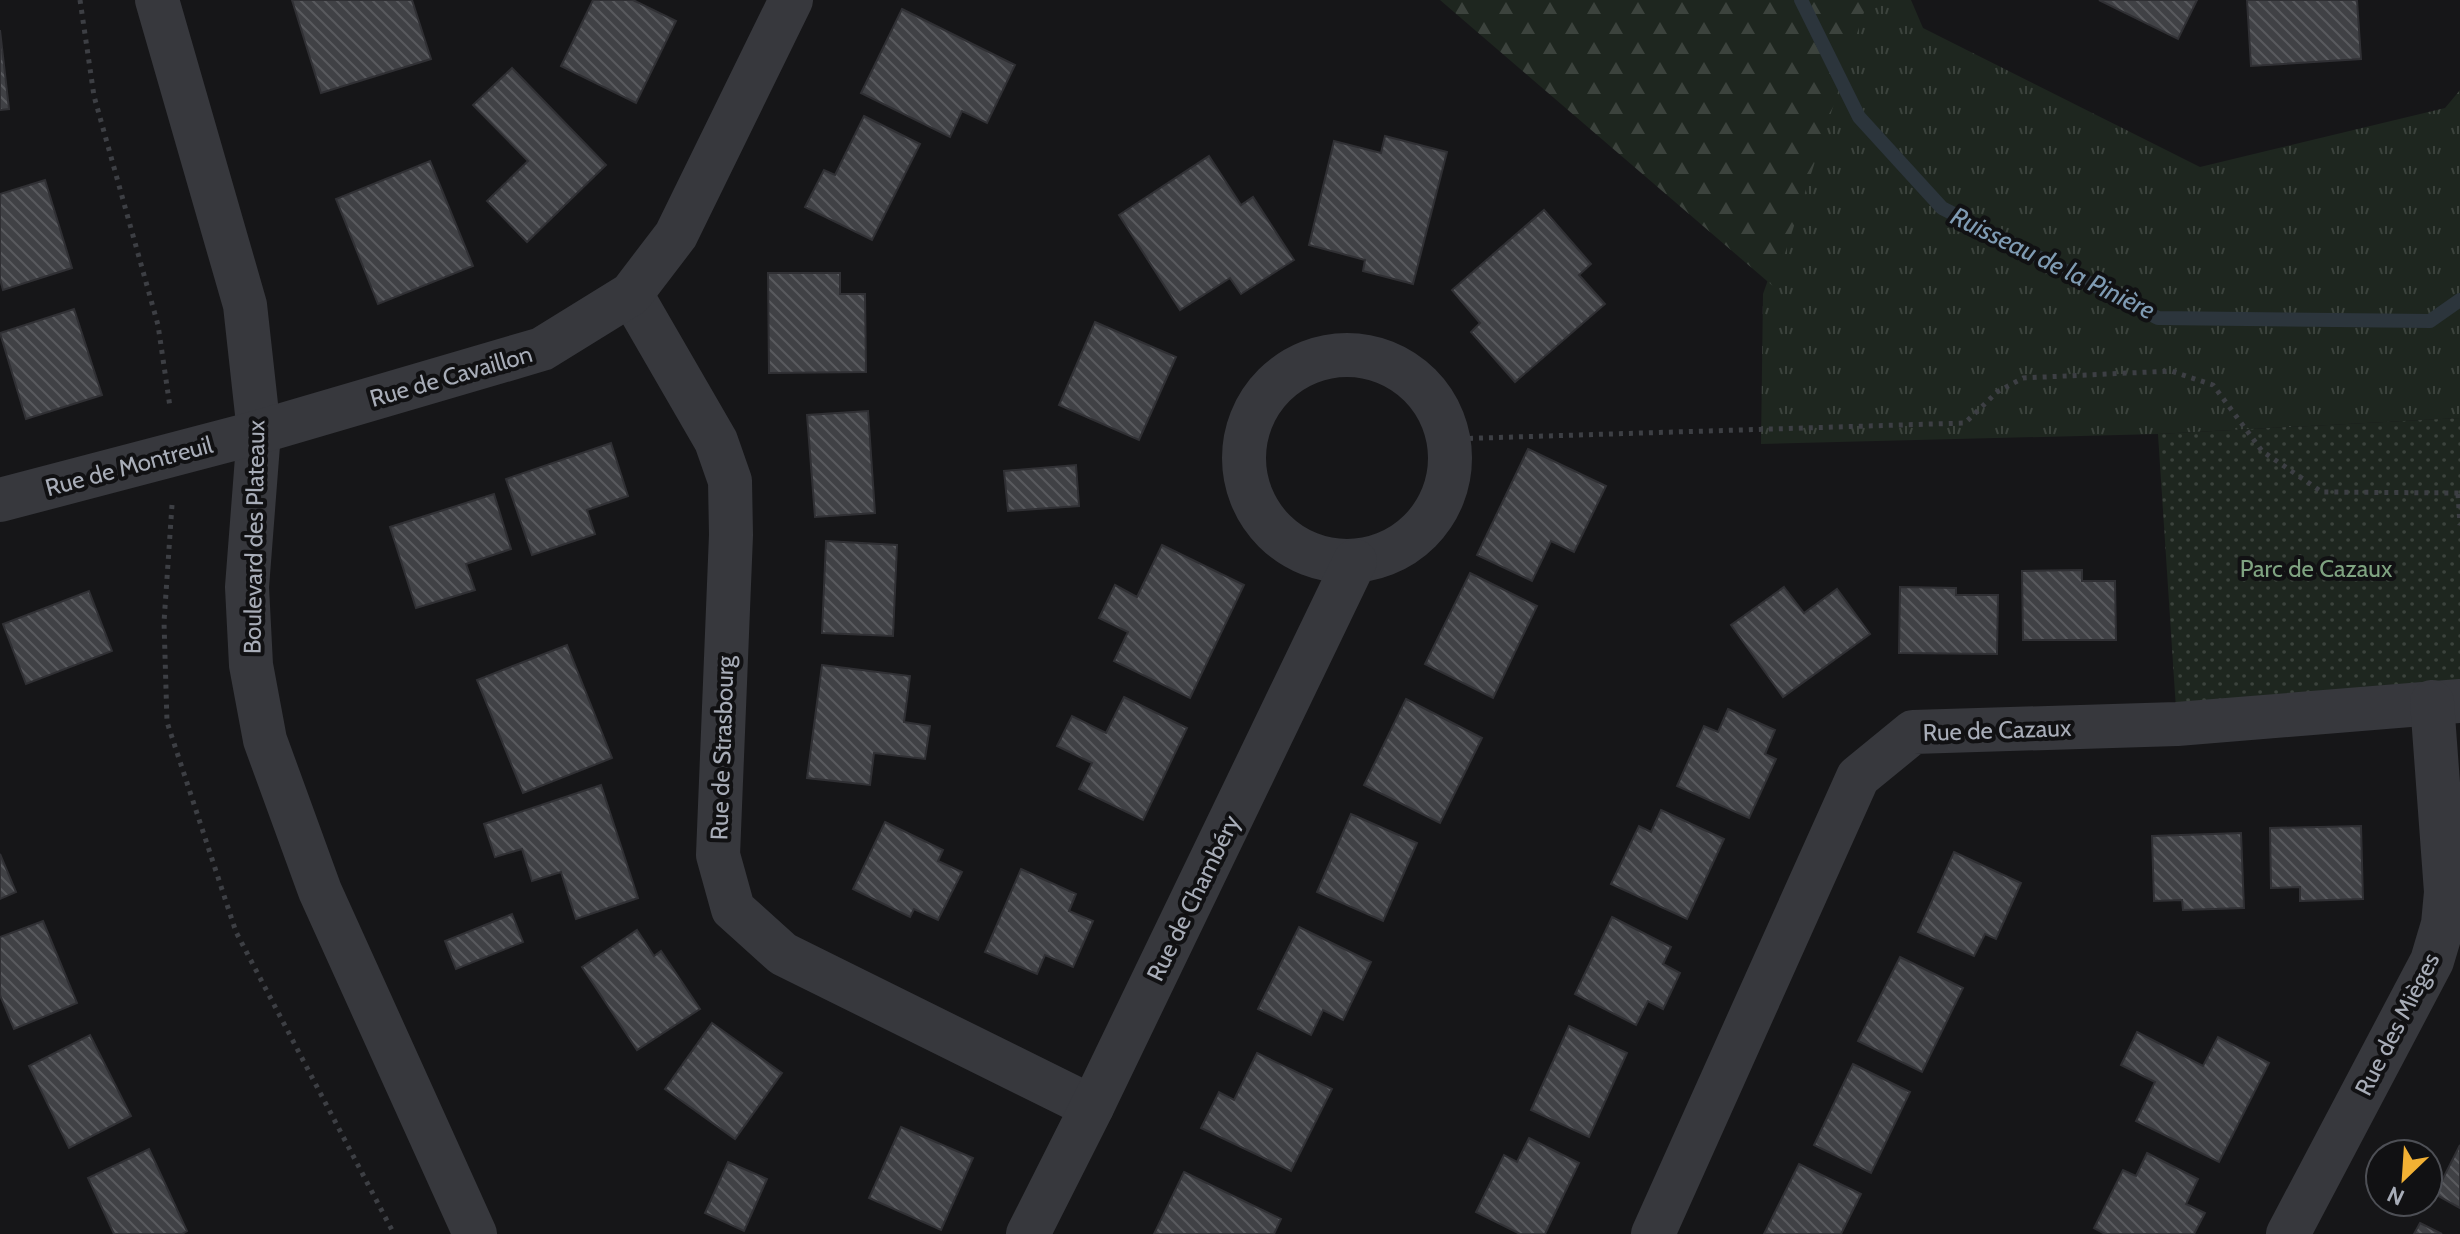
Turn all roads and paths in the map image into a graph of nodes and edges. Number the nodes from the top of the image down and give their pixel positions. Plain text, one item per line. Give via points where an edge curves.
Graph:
1 (157, 0) edge
2 (791, 0) edge
3 (631, 294) junction
4 (259, 432) junction
5 (1449, 439) junction
6 (2459, 493) edge
7 (0, 500) edge
8 (2460, 525) edge
9 (1355, 561) junction
10 (2446, 702) edge
11 (1092, 1107) junction
12 (475, 1234) edge
13 (1028, 1234) edge
14 (1653, 1234) edge
15 (2288, 1234) edge

1 - 4 street, Boulevard des Plateaux via 245,305
2 - 3 street, Rue de Cavaillon via 676,235
3 - 4 street, Rue de Cavaillon via 542,349
3 - 11 street, Rue de Strasbourg via 716,441 730,481 718,855 733,909 783,954
4 - 7 street, Rue de Montreuil
4 - 12 street, Boulevard des Plateaux via 247,587 251,665 265,740 320,891
5 - 6 path via 1965,423 1997,392 2023,378 2171,371 2213,385 2262,451 2322,492
5 - 9 street via 1449,474 1439,507 1418,535 1389,554
5 - 9 street via 1437,406 1414,380 1385,362 1350,354 1317,359 1287,374 1263,397 1244,449 1249,493 1266,522 1290,545 1322,558
6 - 8 path
9 - 11 street, Rue de Chambéry
10 - 14 street, Rue de Cazaux via 2177,724 1913,732 1858,777
10 - 15 street, Rue des Mièges via 2443,924 2432,961
11 - 13 street, Rue de Chambéry

